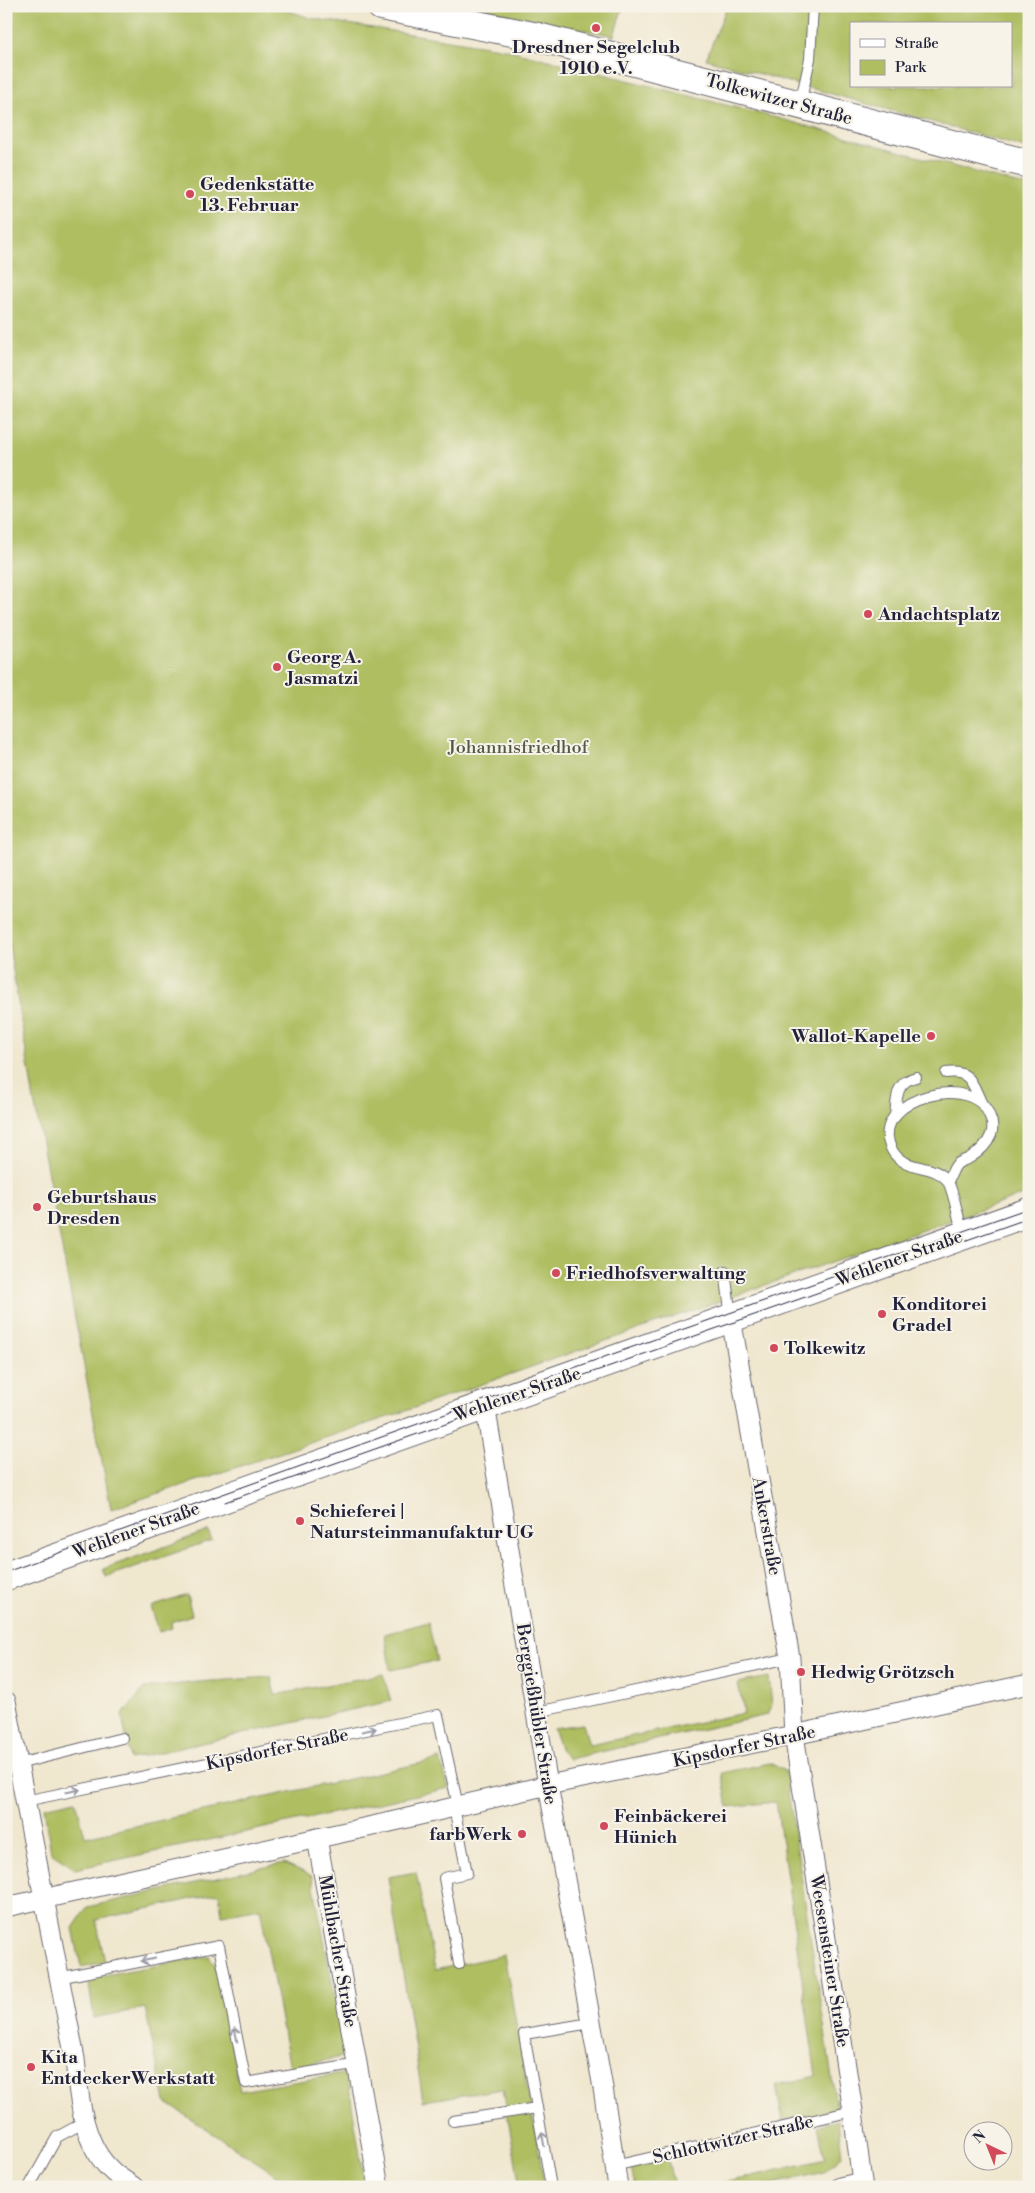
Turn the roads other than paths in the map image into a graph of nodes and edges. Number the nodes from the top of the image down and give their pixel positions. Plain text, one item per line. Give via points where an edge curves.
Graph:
1 (381, 6) edge
2 (812, 6) edge
3 (800, 105) junction
4 (1029, 164) edge
5 (946, 1073) dead end
6 (916, 1077) dead end
7 (981, 1102) junction
8 (895, 1116) junction
9 (948, 1181) junction
10 (1029, 1212) edge
11 (963, 1235) junction
12 (725, 1271) dead end
13 (731, 1318) junction
14 (485, 1405) junction
15 (6, 1576) edge
16 (790, 1658) junction
17 (1029, 1684) edge
18 (7, 1707) edge
19 (536, 1712) junction
20 (794, 1735) junction
21 (122, 1738) dead end
22 (18, 1764) junction
23 (548, 1785) junction
24 (25, 1801) junction
25 (456, 1806) junction
26 (317, 1838) junction
27 (44, 1900) junction
28 (6, 1907) edge
29 (459, 1964) dead end
30 (58, 1978) junction
31 (591, 2023) junction
32 (359, 2064) junction
33 (537, 2108) junction
34 (853, 2111) junction
35 (452, 2121) dead end
36 (85, 2122) junction
37 (614, 2166) junction
38 (861, 2184) edge
39 (29, 2187) edge
40 (134, 2187) edge
41 (380, 2187) edge
42 (551, 2187) edge
43 (618, 2187) edge
44 (840, 2187) edge

1 - 3 main road, Tolkewitzer Straße via 538,37
2 - 3 lane via 810,60
3 - 4 main road, Tolkewitzer Straße
5 - 7 lane via 958,1071 969,1078
6 - 8 lane via 906,1080 898,1090
7 - 8 lane via 956,1093 941,1093 907,1105
7 - 9 lane via 993,1124 991,1135 984,1147 957,1164
8 - 9 lane via 888,1129 889,1144 895,1154 914,1167 937,1170
9 - 11 lane
10 - 11 main road, Wehlener Straße
11 - 13 main road, Wehlener Straße
12 - 13 lane
13 - 14 main road, Wehlener Straße
13 - 16 street, Ankerstraße
14 - 15 main road, Wehlener Straße
14 - 19 street, Berggießhübler Straße
16 - 19 lane
16 - 20 street, Ankerstraße
17 - 20 street, Kipsdorfer Straße
18 - 22 street
19 - 23 street, Berggießhübler Straße
20 - 23 street, Kipsdorfer Straße
20 - 34 street, Weesensteiner Straße
21 - 22 lane
22 - 24 street
23 - 25 street, Kipsdorfer Straße
23 - 31 street, Berggießhübler Straße
24 -> 25 lane, Kipsdorfer Straße via 438,1715
24 - 27 street
25 - 26 street, Kipsdorfer Straße
25 - 29 lane via 467,1873 444,1878
26 - 27 street, Kipsdorfer Straße
26 - 32 street, Mühlbacher Straße
27 - 28 street, Kipsdorfer Straße
27 - 30 street
32 -> 30 lane via 246,2082 218,1946
30 - 36 street
31 - 33 lane via 524,2034
31 - 37 street, Berggießhübler Straße
32 - 41 street, Mühlbacher Straße
33 - 35 lane
42 -> 33 lane
34 - 37 lane, Schlottwitzer Straße
34 - 38 street, Weesensteiner Straße
36 - 39 lane via 57,2138
36 - 40 street via 95,2148 111,2170
37 - 43 street, Berggießhübler Straße
38 - 44 street

